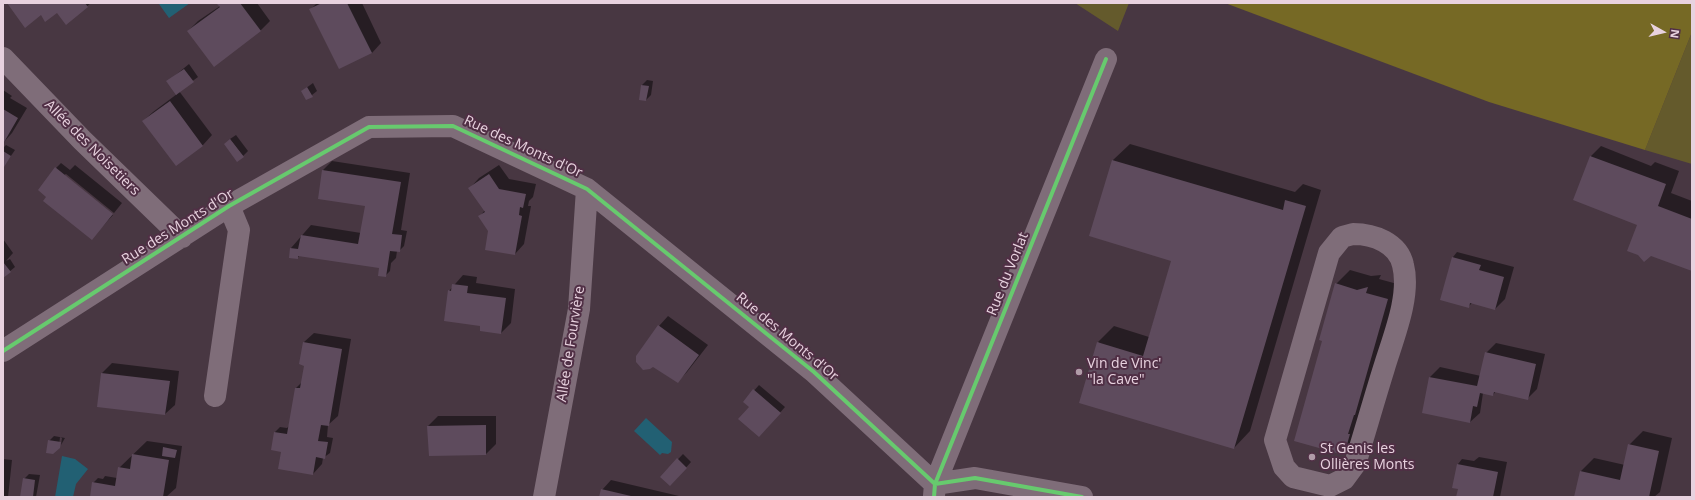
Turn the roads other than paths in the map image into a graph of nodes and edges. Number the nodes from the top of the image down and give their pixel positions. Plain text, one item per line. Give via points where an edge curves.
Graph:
1 (3, 58) edge
2 (1106, 59) dead end
3 (587, 189) junction
4 (229, 206) junction
5 (182, 237) junction
6 (3, 351) edge
7 (215, 396) dead end
8 (1302, 488) edge
9 (935, 490) edge
10 (544, 497) edge
11 (1082, 497) edge

1 - 5 street, Allée des Noisetiers via 82,140
2 - 9 street, Rue du Vorlat
3 - 4 street, Rue des Monts d'Or via 453,126 369,127
3 - 9 street, Rue des Monts d'Or via 814,372
3 - 10 street, Allée de Fourvière via 579,308
4 - 5 street, Rue des Monts d'Or
4 - 7 street via 239,230
5 - 6 street, Rue des Monts d'Or
8 - 8 street via 1284,467 1275,440 1330,253 1342,237 1362,234 1389,243 1398,252 1403,264 1405,286 1398,320 1355,464 1344,480 1330,486
9 - 11 street via 975,478

